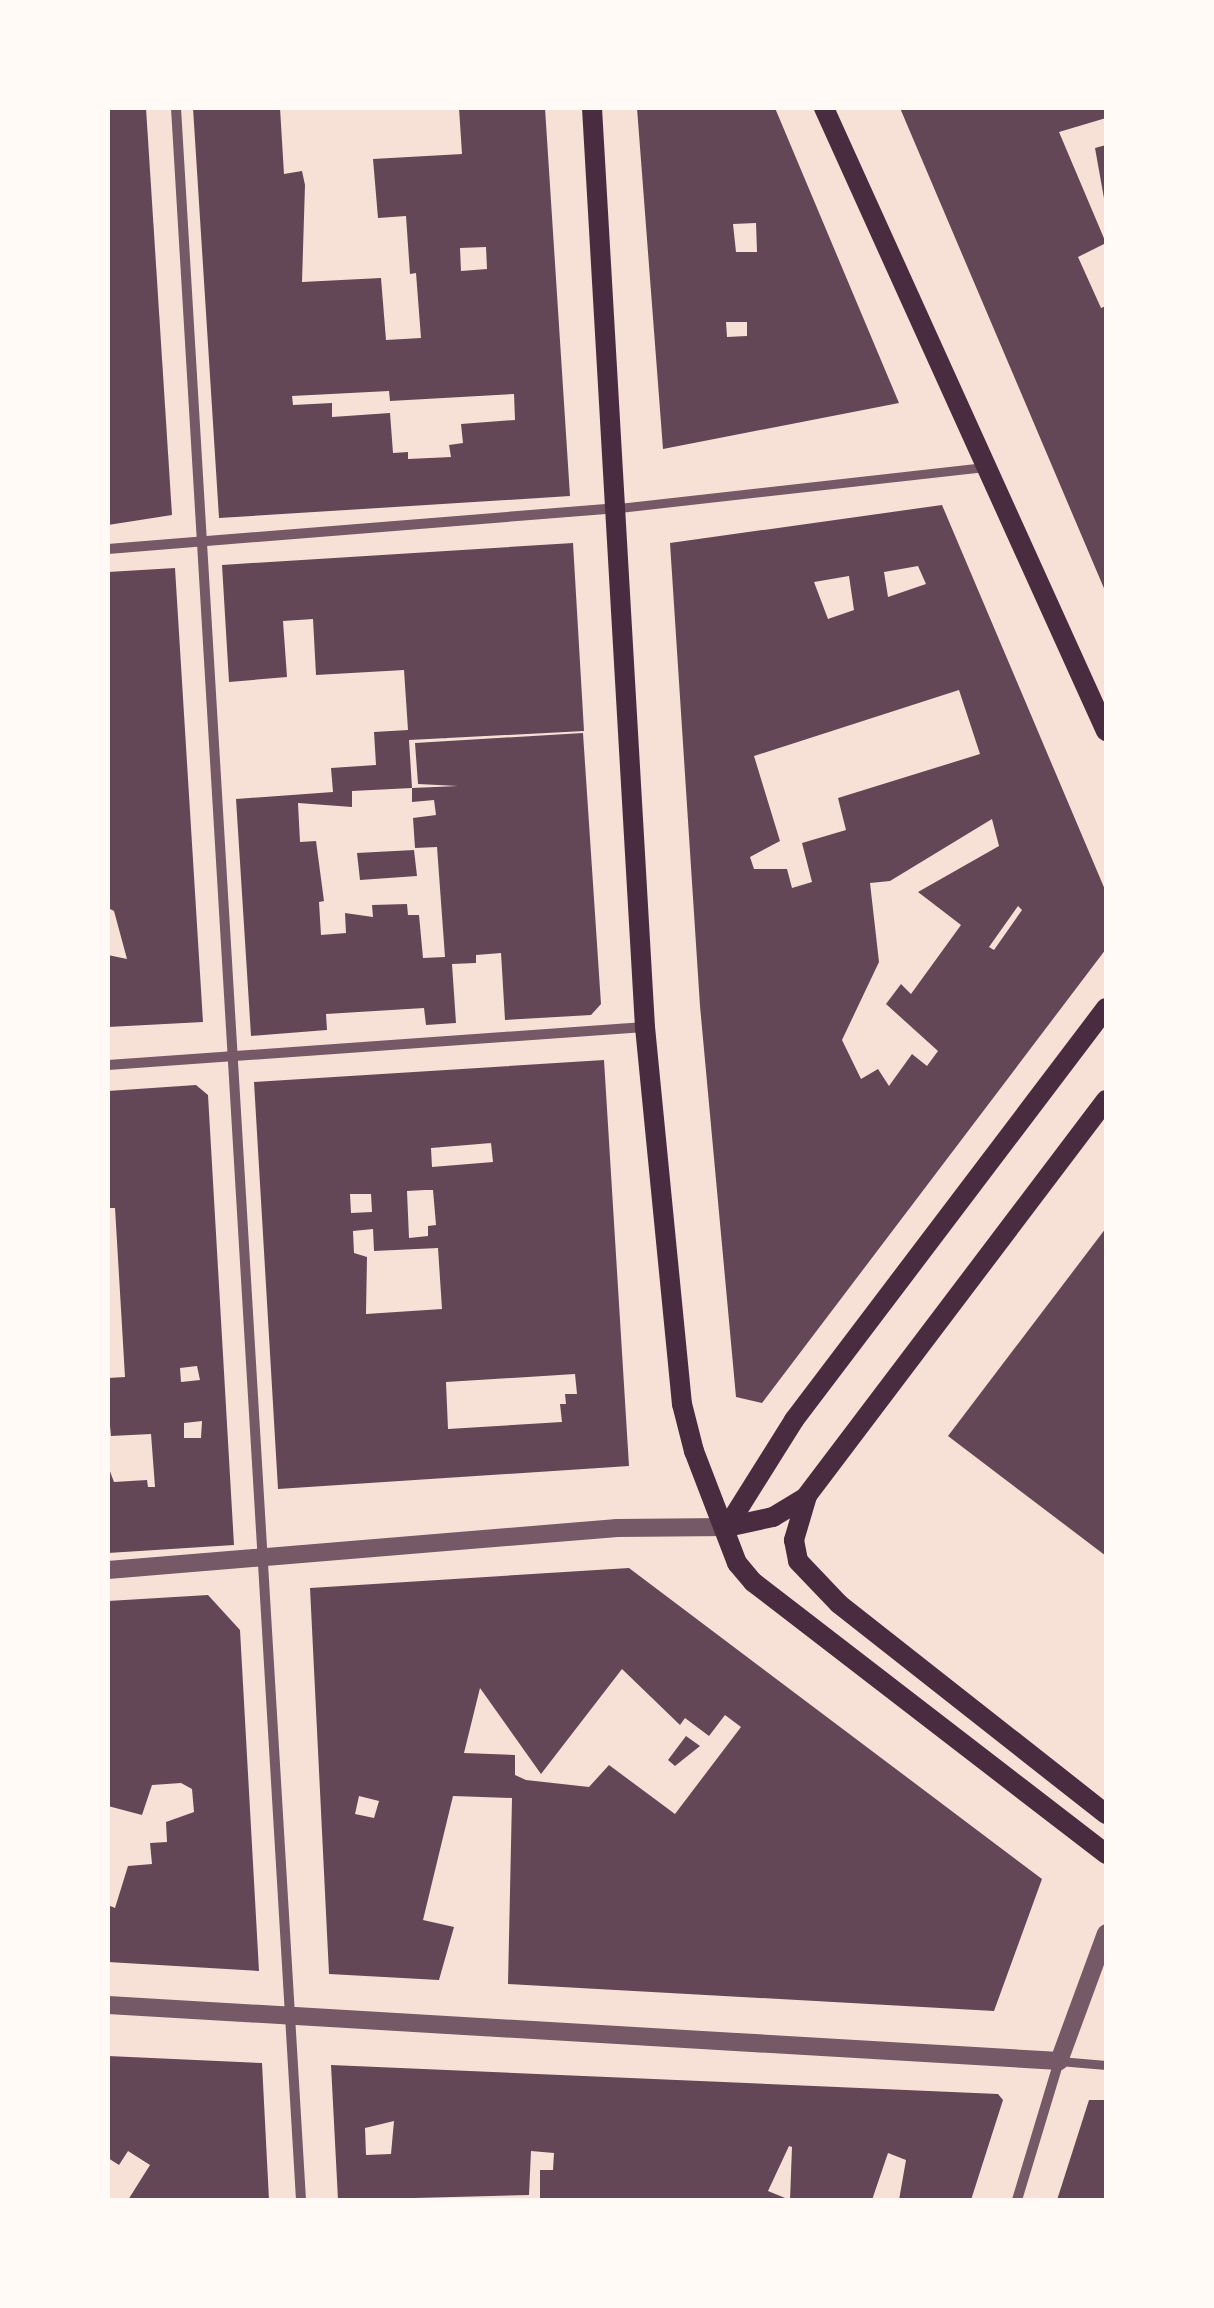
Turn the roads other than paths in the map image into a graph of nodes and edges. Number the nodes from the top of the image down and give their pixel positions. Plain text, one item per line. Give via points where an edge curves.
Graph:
1 (176, 108) edge
2 (592, 108) edge
3 (824, 108) edge
4 (986, 466) junction
5 (619, 508) junction
6 (200, 544) junction
7 (108, 549) edge
8 (1106, 732) edge
9 (1106, 1008) edge
10 (645, 1027) junction
11 (233, 1058) junction
12 (108, 1065) edge
13 (1106, 1100) edge
14 (807, 1496) junction
15 (727, 1527) junction
16 (258, 1561) junction
17 (108, 1570) edge
18 (1106, 1814) edge
19 (1106, 1854) edge
20 (1106, 1933) edge
21 (108, 2004) edge
22 (291, 2013) junction
23 (1059, 2061) junction
24 (1106, 2065) edge
25 (301, 2200) edge
26 (1017, 2200) edge

1 - 6 street
2 - 5 main road
3 - 4 main road
4 - 5 street
4 - 8 main road
5 - 6 street
5 - 10 main road
6 - 7 street
6 - 11 street
9 - 15 main road via 794,1420
10 - 11 street
10 - 15 main road via 682,1404
11 - 12 street
11 - 16 street
13 - 14 main road
14 - 15 main road via 772,1517
14 - 18 main road via 794,1540 798,1561 813,1580
15 - 16 street via 617,1528
15 - 19 main road via 737,1563 753,1582
16 - 17 street
16 - 22 street
20 - 23 street
21 - 22 street
22 - 23 street
22 - 25 street
23 - 24 street
23 - 26 street

